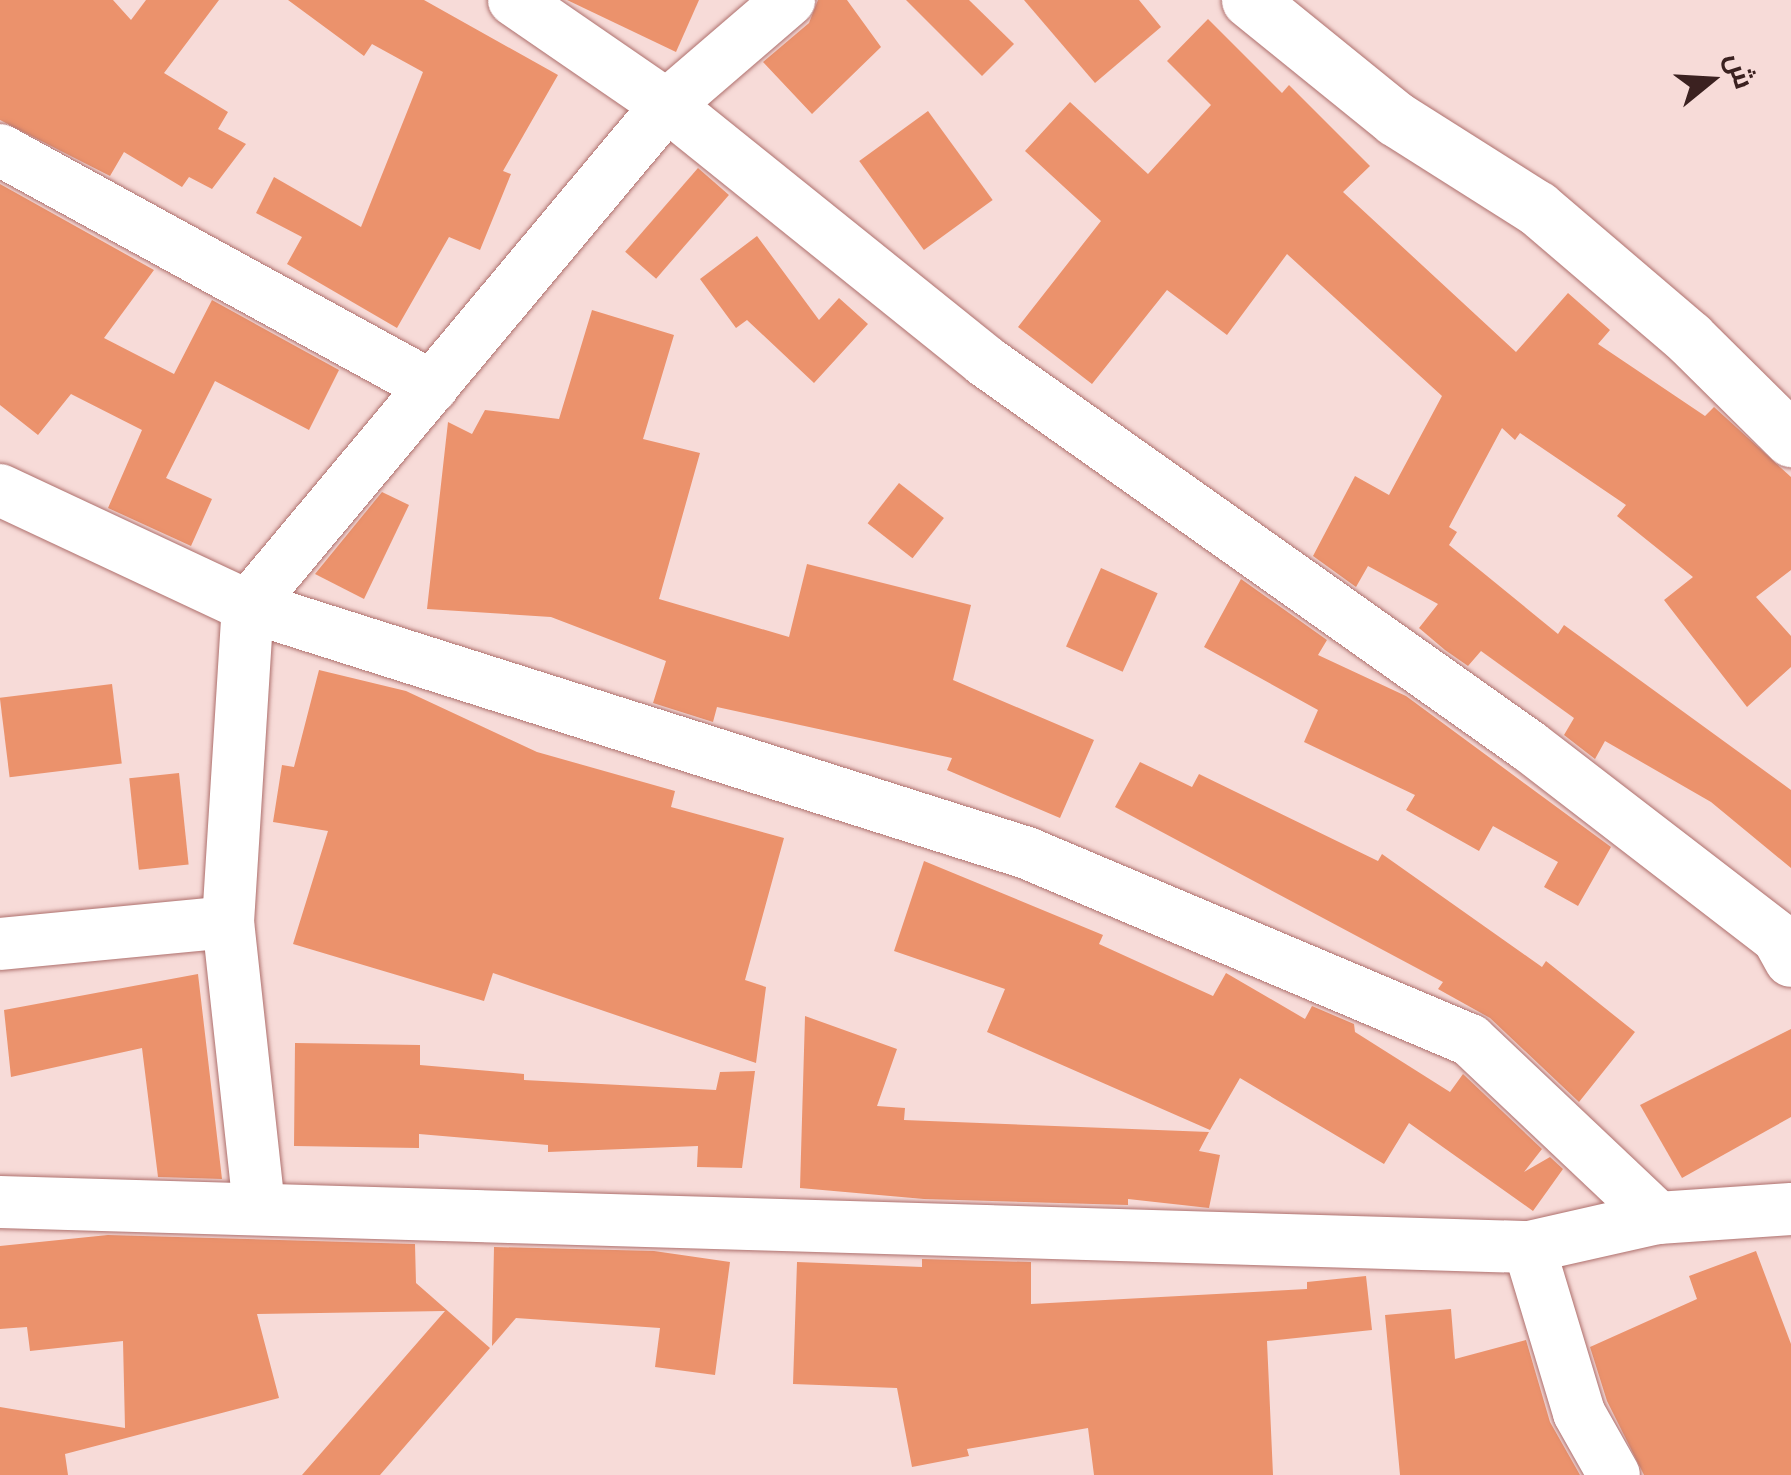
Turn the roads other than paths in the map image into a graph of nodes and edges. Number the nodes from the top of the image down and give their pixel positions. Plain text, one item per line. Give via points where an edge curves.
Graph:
1 (514, 0) edge
2 (790, 0) edge
3 (1249, 0) edge
4 (667, 105) junction
5 (0, 150) edge
6 (432, 387) junction
7 (1791, 439) edge
8 (0, 490) edge
9 (248, 606) junction
10 (228, 922) junction
11 (0, 944) edge
12 (1791, 961) edge
13 (0, 1202) edge
14 (259, 1208) junction
15 (1791, 1209) edge
16 (1658, 1218) junction
17 (1529, 1247) junction
18 (1614, 1475) edge

1 - 4 street
2 - 4 street
3 - 7 street via 1396,119 1538,208 1689,338
4 - 6 street
4 - 12 street via 985,361 1529,746 1778,938
5 - 6 street
6 - 9 street
8 - 9 street
9 - 10 street
9 - 16 street via 1027,853 1470,1040
10 - 11 street
10 - 14 street
13 - 14 street
14 - 17 street
15 - 16 street
16 - 17 street
17 - 18 street via 1579,1412

